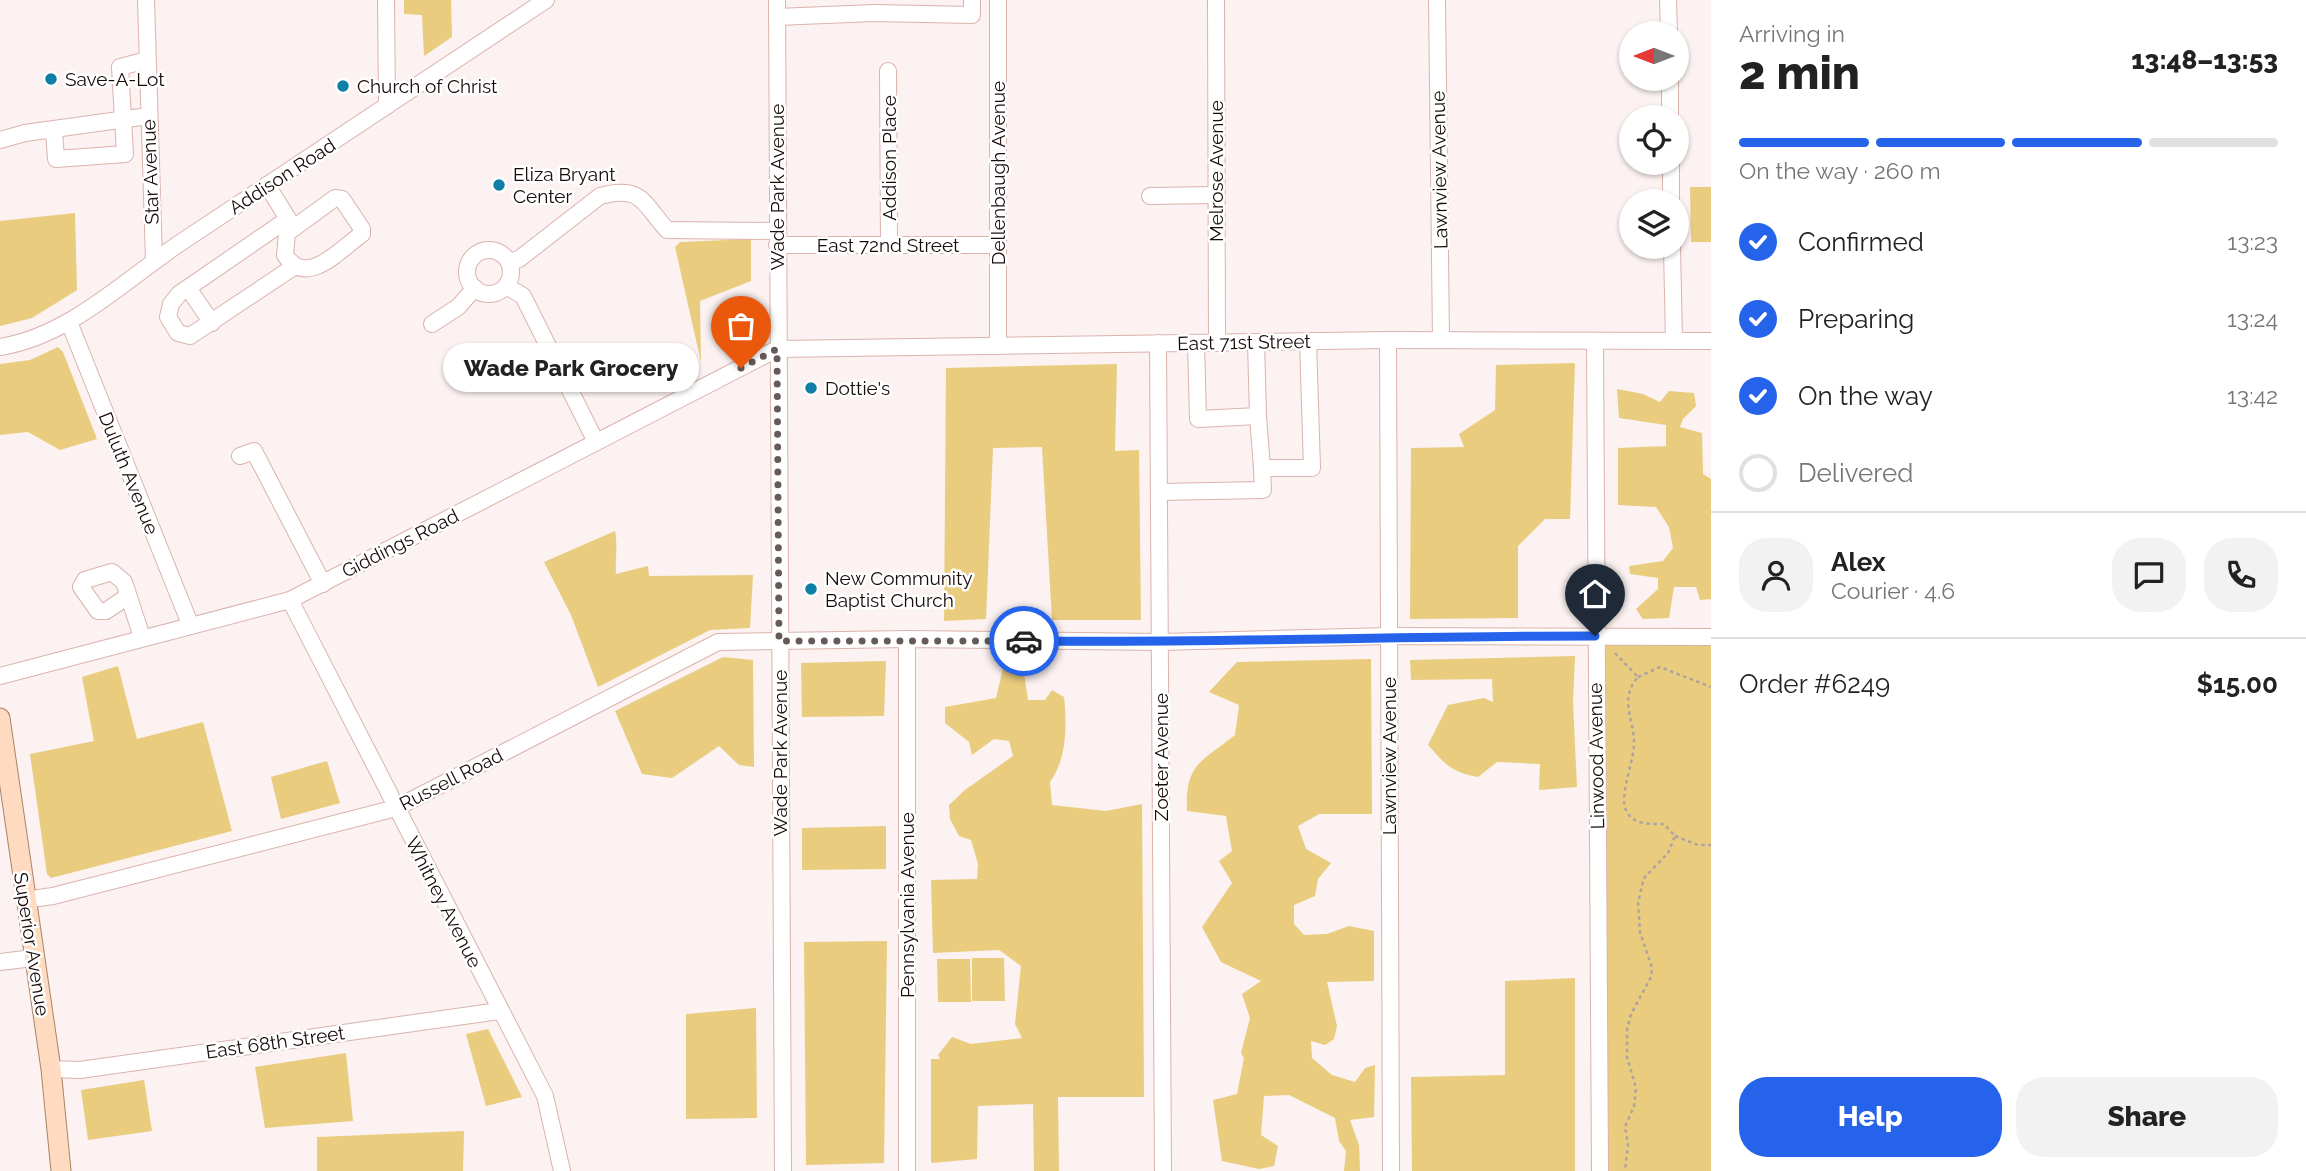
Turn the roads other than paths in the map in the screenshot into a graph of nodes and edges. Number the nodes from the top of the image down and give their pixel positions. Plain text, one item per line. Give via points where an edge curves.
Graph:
1 (146, 0) edge
2 (386, 0) edge
3 (547, 0) edge
4 (777, 0) edge
5 (972, 0) edge
6 (998, 0) edge
7 (1216, 0) edge
8 (1437, 0) edge
9 (1668, 0) edge
10 (927, 7) edge
11 (824, 8) edge
12 (777, 17) junction
13 (1669, 21) edge
14 (147, 60) junction
15 (888, 71) dead end
16 (387, 106) junction
17 (148, 116) junction
18 (123, 120) junction
19 (54, 130) junction
20 (0, 140) edge
21 (268, 185) junction
22 (1216, 195) junction
23 (1150, 196) dead end
24 (290, 223) junction
25 (777, 238) junction
26 (889, 245) junction
27 (998, 245) junction
28 (1672, 259) edge
29 (154, 260) junction
30 (509, 262) junction
31 (295, 266) junction
32 (506, 286) junction
33 (188, 288) junction
34 (475, 289) junction
35 (68, 322) junction
36 (212, 323) junction
37 (432, 324) dead end
38 (1388, 340) junction
39 (1441, 340) junction
40 (1308, 341) junction
41 (1595, 341) junction
42 (1674, 341) junction
43 (1711, 341) edge
44 (1256, 342) junction
45 (1158, 343) junction
46 (1196, 343) junction
47 (1217, 343) junction
48 (7, 346) edge
49 (998, 346) junction
50 (777, 349) junction
51 (1258, 416) junction
52 (596, 442) junction
53 (240, 456) dead end
54 (1262, 468) junction
55 (1159, 492) junction
56 (323, 584) junction
57 (128, 596) dead end
58 (290, 600) junction
59 (190, 624) junction
60 (1388, 636) junction
61 (1595, 636) junction
62 (142, 637) junction
63 (1711, 637) edge
64 (907, 639) junction
65 (779, 641) junction
66 (1161, 642) junction
67 (0, 676) edge
68 (0, 718) edge
69 (396, 808) junction
70 (24, 900) junction
71 (33, 958) junction
72 (0, 962) edge
73 (499, 1011) junction
74 (51, 1069) junction
75 (61, 1171) edge
76 (562, 1171) edge
77 (783, 1171) edge
78 (907, 1171) edge
79 (1163, 1171) edge
80 (1391, 1171) edge
81 (1600, 1171) edge

1 - 14 street, Star Avenue
2 - 16 street
3 - 16 street, Addison Road
4 - 12 street, Wade Park Avenue
5 - 10 street via 972,15
6 - 27 street, Dellenbaugh Avenue
7 - 22 street, Melrose Avenue
8 - 39 street, Lawnview Avenue
9 - 13 street
10 - 11 street
11 - 12 street
12 - 25 street, Wade Park Avenue
14 - 17 street, Star Avenue
14 - 18 street via 120,67
15 - 26 street, Addison Place
16 - 21 street, Addison Road
17 - 18 street
17 - 29 street, Star Avenue
18 - 19 street
18 - 19 street via 125,155 56,159
19 - 20 street
21 - 24 street
21 - 29 street, Addison Road
22 - 23 street
22 - 47 street, Melrose Avenue
24 - 31 street via 284,247
24 - 31 street via 335,198 342,199 362,229 362,234 324,263 310,270
24 - 33 street
25 - 26 street, East 72nd Street
25 - 30 street, East 72nd Street via 667,230 634,192 614,192 600,196
25 - 50 street, Wade Park Avenue
26 - 27 street, East 72nd Street
27 - 49 street, Dellenbaugh Avenue
28 - 42 street
29 - 35 street, Addison Road
30 - 32 street
30 - 34 street via 496,251 479,252 472,258 468,274
31 - 36 street
32 - 34 street via 491,293
32 - 52 street via 523,296
33 - 36 street
33 - 36 street via 170,303 168,317 178,333 190,335
34 - 37 street
35 - 48 street, Addison Road
35 - 59 street, Duluth Avenue
38 - 39 street, East 71st Street
38 - 40 street, East 71st Street
38 - 60 street, Lawnview Avenue
39 - 41 street, East 71st Street
40 - 44 street, East 71st Street
40 - 54 street via 1312,468
41 - 42 street, East 71st Street
41 - 61 street, Linwood Avenue
42 - 43 street, East 71st Street
44 - 47 street, East 71st Street
44 - 51 street
45 - 46 street, East 71st Street
45 - 49 street, East 71st Street
45 - 55 street, Zoeter Avenue
46 - 47 street, East 71st Street
46 - 51 street via 1198,419
49 - 50 street, East 71st Street
50 - 52 street, Giddings Road
50 - 65 street, Wade Park Avenue
51 - 54 street
52 - 56 street, Giddings Road
53 - 56 street via 254,451
54 - 55 street via 1263,490
55 - 66 street, Zoeter Avenue
56 - 58 street, Giddings Road
57 - 62 street
58 - 59 street, Giddings Road
58 - 69 street, Whitney Avenue
59 - 62 street, Giddings Road
60 - 61 street, Russell Road
60 - 66 street, Russell Road
60 - 80 street, Lawnview Avenue
61 - 63 street, Russell Road
61 - 81 street, Linwood Avenue
62 - 67 street, Giddings Road
64 - 65 street, Russell Road
64 - 66 street, Russell Road
64 - 78 street, Pennsylvania Avenue
65 - 69 street, Russell Road via 718,642
65 - 77 street, Wade Park Avenue
66 - 79 street, Zoeter Avenue
68 - 70 main road, Superior Avenue
69 - 70 street, Russell Road
69 - 73 street, Whitney Avenue
70 - 71 main road, Superior Avenue
71 - 72 street
71 - 74 main road, Superior Avenue
73 - 74 street, East 68th Street via 80,1070
73 - 76 street, Whitney Avenue via 545,1096
74 - 75 main road, Superior Avenue

